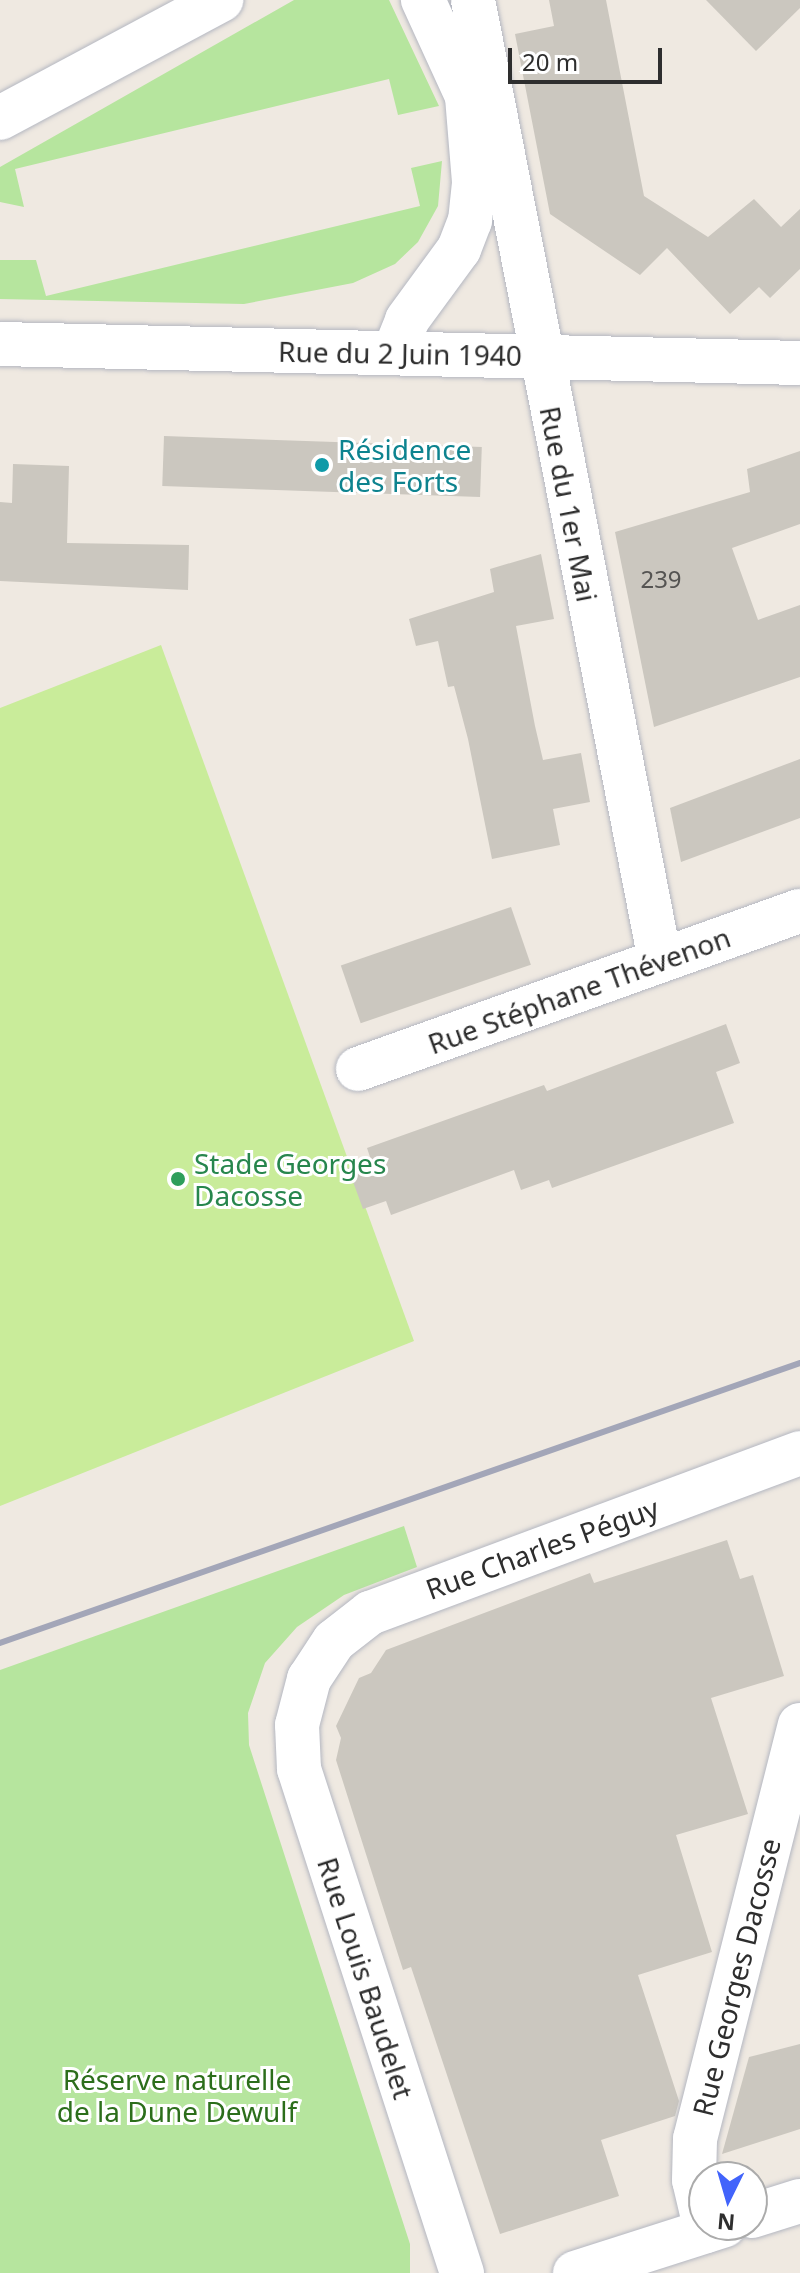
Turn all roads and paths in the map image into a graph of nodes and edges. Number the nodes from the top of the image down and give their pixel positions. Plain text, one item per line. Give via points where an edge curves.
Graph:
1 (221, 0) edge
2 (423, 0) edge
3 (473, 0) edge
4 (0, 118) edge
5 (0, 344) edge
6 (394, 353) junction
7 (541, 356) junction
8 (800, 363) edge
9 (800, 911) edge
10 (660, 960) junction
11 (358, 1069) dead end
12 (800, 1453) edge
13 (309, 1679) joint
14 (800, 1725) edge
15 (694, 2161) edge
16 (800, 2201) edge
17 (768, 2211) edge
18 (688, 2237) edge
19 (462, 2273) edge
20 (575, 2273) edge

1 - 4 street
2 - 6 street via 467,96 474,182 470,221 459,249 407,320
3 - 7 street, Rue du 1er Mai
5 - 6 street, Rue du 2 Juin 1940
6 - 7 street, Rue du 2 Juin 1940
7 - 8 street, Rue du 2 Juin 1940
7 - 10 street, Rue du 1er Mai
9 - 10 street, Rue Stéphane Thévenon
10 - 11 street, Rue Stéphane Thévenon
12 - 13 street, Rue Charles Péguy via 370,1613 334,1641
13 - 19 street, Rue Louis Baudelet via 297,1725 299,1769
14 - 15 street, Rue Georges Dacosse via 695,2139
16 - 17 street
18 - 20 street

